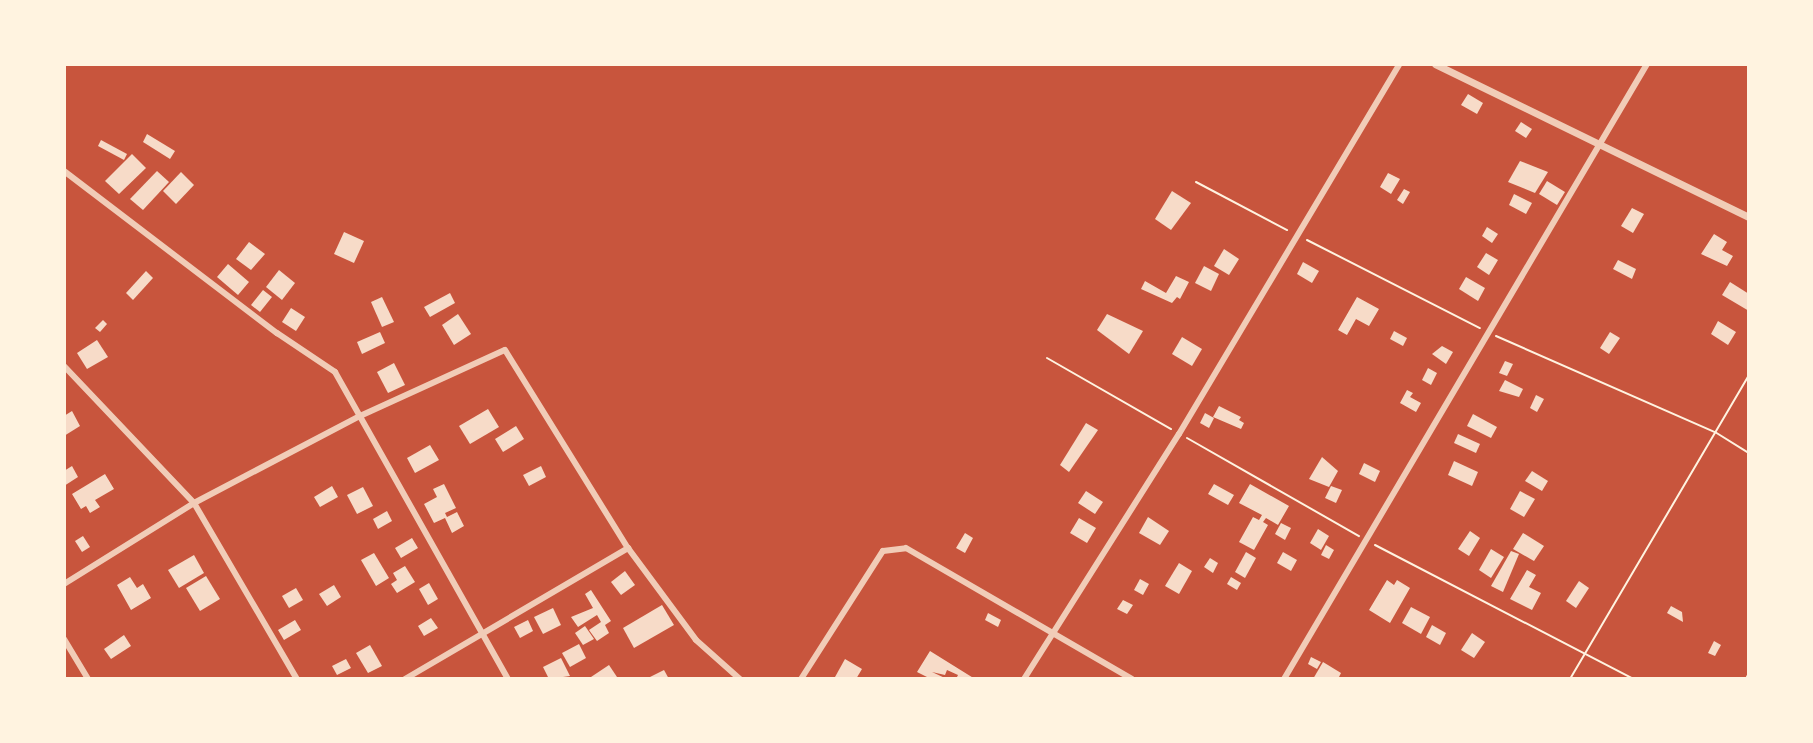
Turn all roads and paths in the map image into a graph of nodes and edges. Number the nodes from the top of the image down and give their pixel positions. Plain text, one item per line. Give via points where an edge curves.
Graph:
1 (1400, 64) edge
2 (1435, 64) edge
3 (1647, 64) edge
4 (1597, 145) junction
5 (64, 171) edge
6 (1196, 182) dead end
7 (1749, 217) edge
8 (1296, 234) junction
9 (1488, 333) junction
10 (1047, 358) dead end
11 (64, 366) edge
12 (1749, 375) edge
13 (360, 416) junction
14 (1715, 432) junction
15 (1179, 434) junction
16 (1749, 453) edge
17 (194, 503) junction
18 (1368, 541) junction
19 (628, 548) junction
20 (64, 584) edge
21 (481, 632) junction
22 (1054, 634) junction
23 (64, 639) edge
24 (1586, 652) junction
25 (1749, 673) edge
26 (88, 679) edge
27 (297, 679) edge
28 (405, 679) edge
29 (508, 679) edge
30 (740, 679) edge
31 (801, 679) edge
32 (1024, 679) edge
33 (1132, 679) edge
34 (1284, 679) edge
35 (1570, 679) edge
36 (1633, 679) edge
37 (1746, 679) edge

1 - 8 street
2 - 4 street
3 - 4 street
4 - 7 street
4 - 9 street
5 - 13 street via 335,372
6 - 8 path
8 - 9 path
8 - 15 street
9 - 14 path
9 - 18 street
10 - 15 path
11 - 17 street
12 - 14 path
13 - 17 street
13 - 19 street via 505,350
13 - 21 street
14 - 16 path
14 - 24 path
15 - 18 path
15 - 22 street
17 - 20 street
17 - 27 street
18 - 24 path
18 - 34 street
19 - 21 street
19 - 30 street via 696,640
21 - 28 street
21 - 29 street
22 - 31 street via 906,548 883,551
22 - 32 street
22 - 33 street
23 - 26 street
24 - 35 path
24 - 36 path
25 - 37 path

